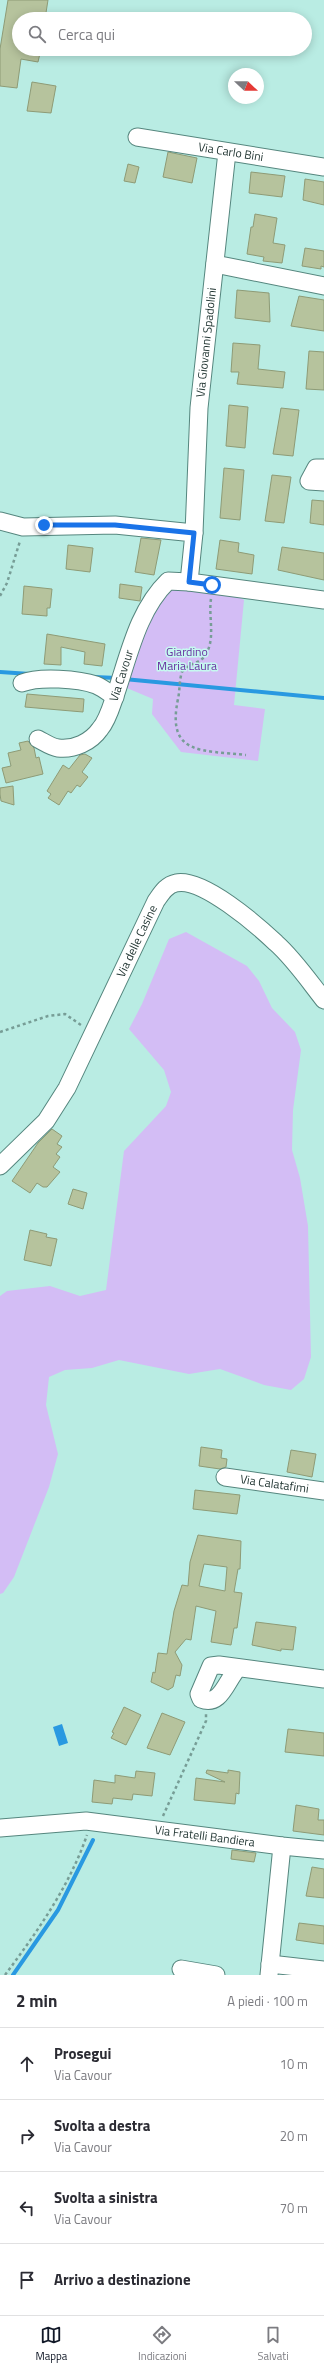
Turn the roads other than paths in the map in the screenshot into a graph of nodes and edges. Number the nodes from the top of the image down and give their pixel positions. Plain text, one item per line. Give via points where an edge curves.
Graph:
1 (137, 137) dead end
2 (227, 152) junction
3 (324, 167) edge
4 (215, 264) junction
5 (324, 286) edge
6 (324, 468) edge
7 (324, 482) edge
8 (0, 521) edge
9 (194, 533) junction
10 (189, 582) junction
11 (324, 600) edge
12 (22, 683) dead end
13 (119, 685) junction
14 (38, 739) dead end
15 (324, 1000) edge
16 (0, 1166) edge
17 (226, 1477) dead end
18 (324, 1491) edge
19 (324, 1679) edge
20 (208, 1702) road end
21 (0, 1828) edge
22 (282, 1846) junction
23 (324, 1850) edge
24 (181, 1969) dead end
25 (269, 1970) edge
26 (324, 1970) edge
27 (216, 1975) edge

1 - 2 street, Via Carlo Bini
2 - 3 street, Via Carlo Bini
2 - 4 street, Via Giovanni Spadolini
4 - 5 street
4 - 9 street, Via Giovanni Spadolini via 199,408
6 - 7 street via 316,468 309,481
8 - 9 street via 23,527 115,525
9 - 10 street
10 - 11 street, Via Cavour
10 - 13 street, Via Cavour via 168,581 155,593 140,624
12 - 13 street via 33,679
13 - 14 street, Via Cavour via 101,729 88,741 73,747 57,748
15 - 16 street, Via delle Casine via 277,943 213,893 188,882 175,883 164,889 156,901 67,1088 46,1121
17 - 18 street, Via Calatafimi
19 - 20 street via 211,1666 199,1694 201,1699
21 - 22 street, Via Fratelli Bandiera via 89,1821
22 - 23 street, Via Fratelli Bandiera
22 - 25 street
24 - 27 street
25 - 26 street

